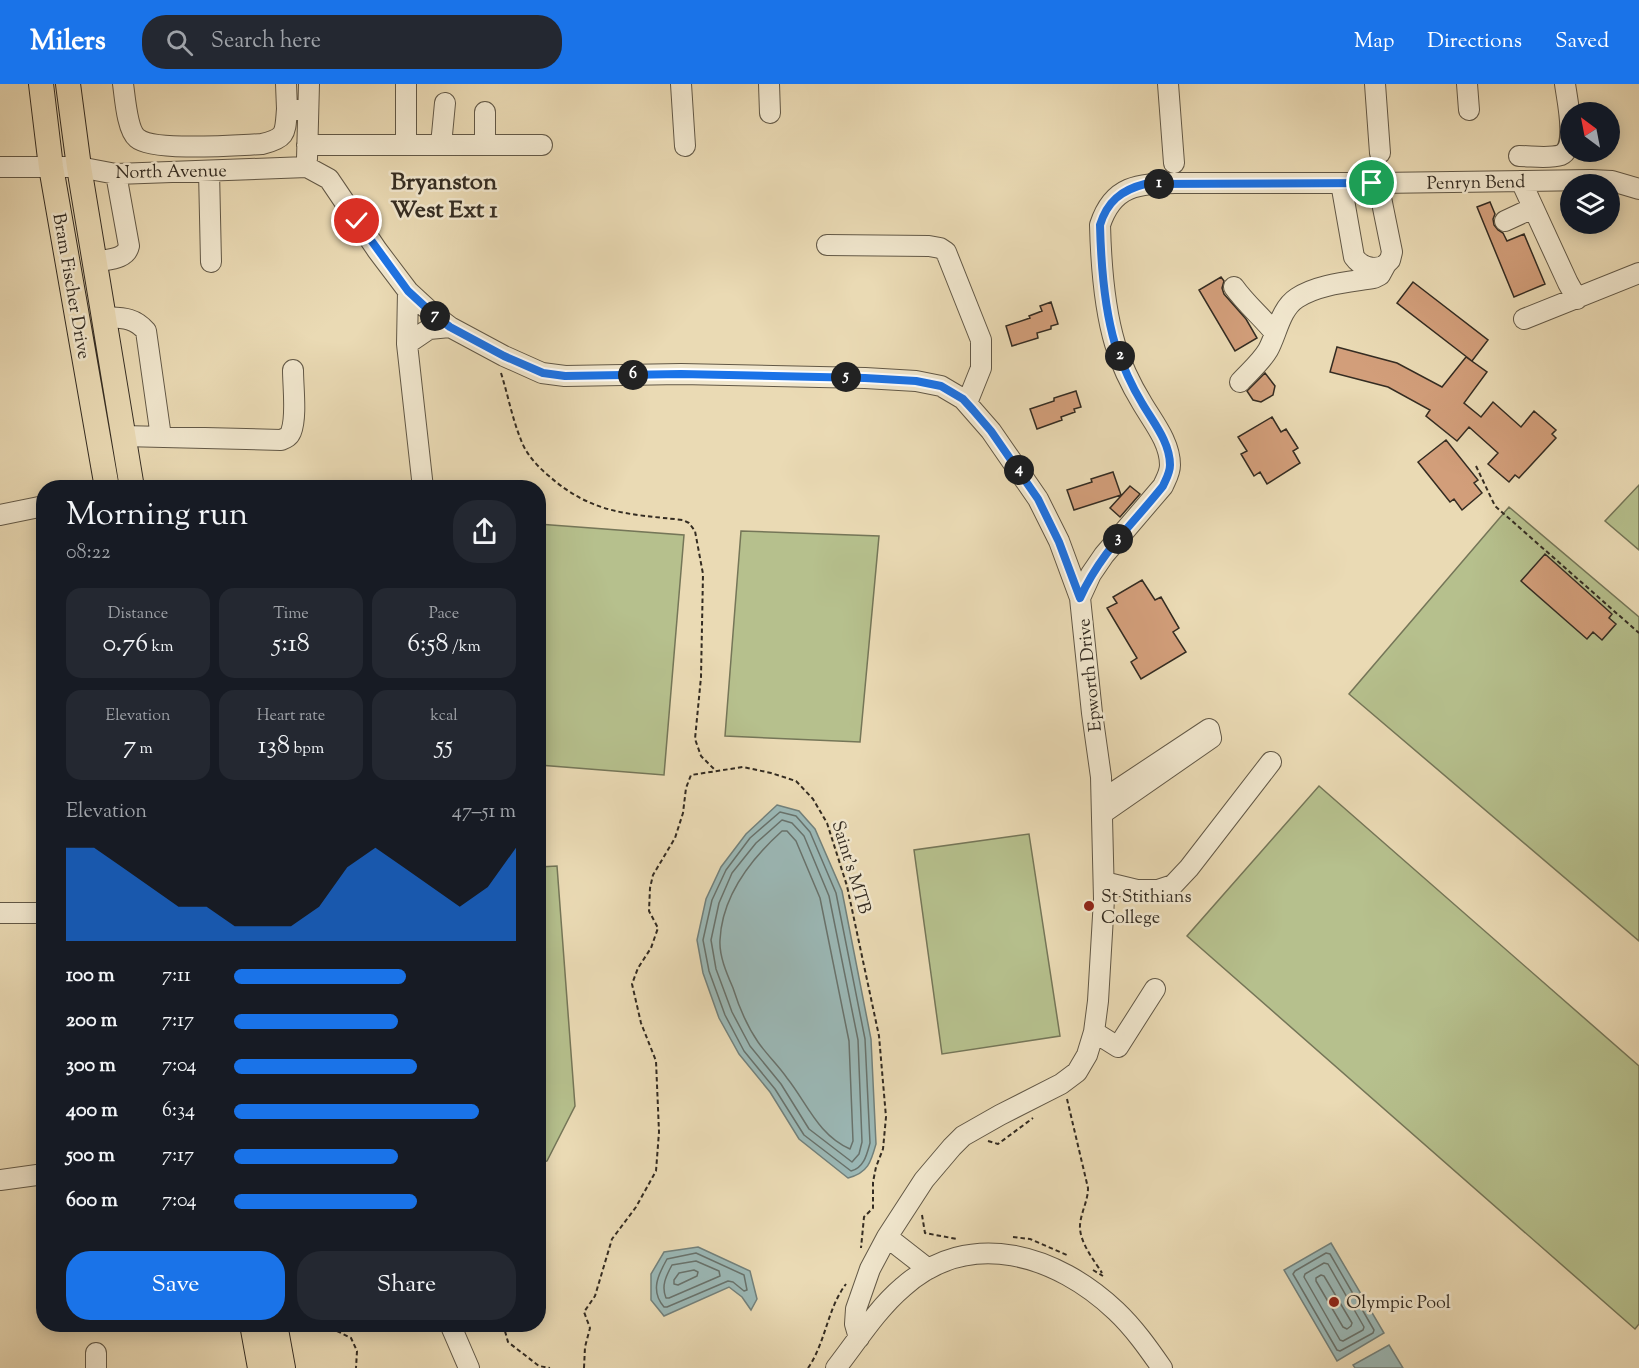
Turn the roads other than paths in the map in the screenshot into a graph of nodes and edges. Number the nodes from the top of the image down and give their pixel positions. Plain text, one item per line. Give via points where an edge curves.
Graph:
1 (41, 84) edge
2 (68, 84) edge
3 (123, 84) edge
4 (286, 84) edge
5 (309, 84) edge
6 (406, 84) edge
7 (681, 84) edge
8 (769, 84) edge
9 (1168, 84) edge
10 (1375, 84) edge
11 (1467, 84) edge
12 (1565, 84) edge
13 (445, 103) dead end
14 (287, 109) junction
15 (308, 110) junction
16 (1469, 110) dead end
17 (485, 112) dead end
18 (770, 113) dead end
19 (307, 145) junction
20 (406, 145) junction
21 (441, 145) junction
22 (485, 145) junction
23 (542, 145) dead end
24 (685, 146) dead end
25 (1380, 153) dead end
26 (1519, 156) dead end
27 (1174, 163) dead end
28 (79, 166) junction
29 (0, 167) edge
30 (51, 167) junction
31 (307, 167) junction
32 (209, 171) junction
33 (116, 174) junction
34 (1521, 181) junction
35 (1341, 183) junction
36 (1378, 183) junction
37 (1639, 189) edge
38 (1533, 208) junction
39 (1505, 221) dead end
40 (827, 245) dead end
41 (95, 262) junction
42 (211, 262) dead end
43 (1386, 264) junction
44 (1639, 273) edge
45 (1234, 287) dead end
46 (408, 291) junction
47 (1577, 299) junction
48 (104, 317) junction
49 (1524, 319) dead end
50 (450, 327) junction
51 (1274, 332) junction
52 (407, 344) junction
53 (293, 370) dead end
54 (1240, 382) dead end
55 (967, 403) junction
56 (123, 436) junction
57 (161, 437) junction
58 (106, 480) edge
59 (131, 480) edge
60 (422, 480) edge
61 (36, 508) edge
62 (0, 515) edge
63 (1080, 598) junction
64 (1210, 733) dead end
65 (1271, 762) dead end
66 (1103, 806) junction
67 (1104, 882) junction
68 (0, 913) edge
69 (36, 913) edge
70 (1155, 989) dead end
71 (1094, 1032) junction
72 (36, 1175) edge
73 (0, 1180) edge
74 (887, 1237) junction
75 (928, 1269) junction
76 (253, 1332) edge
77 (276, 1332) edge
78 (453, 1332) edge
79 (859, 1338) junction
80 (260, 1368) edge
81 (283, 1368) edge
82 (469, 1368) edge
83 (836, 1368) edge
84 (1162, 1368) edge

1 - 30 main road, Bram Fischer Drive
2 - 28 main road, Bram Fischer Drive
3 - 14 street via 130,127 136,138 164,146 262,144 277,140 286,131
4 - 14 street
5 - 15 street
6 - 20 street
7 - 24 street
8 - 18 street
9 - 27 street
10 - 25 street
11 - 16 street
12 - 26 street via 1569,149 1555,156
13 - 21 street
14 - 15 street
15 - 19 street
17 - 22 street
19 - 20 street
19 - 31 street
20 - 21 street
21 - 22 street
22 - 23 street
28 - 30 street, North Avenue
28 - 33 street, North Avenue
28 - 41 main road, Bram Fischer Drive
29 - 30 street, North Avenue
30 - 58 main road, Bram Fischer Drive
31 - 32 street, North Avenue
31 - 46 street, Epworth Drive via 329,179
32 - 33 street, North Avenue
32 - 42 street
33 - 41 street via 128,252
34 - 36 street, Penryn Bend
34 - 37 street, Penryn Bend via 1612,182
34 - 38 street
35 - 36 street, Penryn Bend
35 - 43 street via 1354,257 1367,267 1382,268
35 - 63 street, Penryn Bend via 1145,184 1122,192 1104,213 1101,244 1116,345 1136,392 1160,431 1170,463 1163,486 1104,555
36 - 43 street via 1392,246
38 - 39 street
38 - 47 street
40 - 55 street via 929,246 946,252 981,340 981,368
41 - 48 main road, Bram Fischer Drive
43 - 51 street via 1374,278 1313,290 1298,297
44 - 47 street
45 - 51 street
46 - 50 street, Epworth Drive
46 - 52 street
47 - 49 street
48 - 56 main road, Bram Fischer Drive
48 - 57 street via 132,319 146,331
50 - 52 street via 429,329
50 - 55 street, Epworth Drive via 543,373 916,381 941,386
51 - 54 street via 1266,353
52 - 60 street
53 - 57 street via 293,421 287,438
55 - 63 street, Epworth Drive via 1038,499
56 - 57 street
56 - 59 main road, Bram Fischer Drive
61 - 62 street
63 - 66 street, Epworth Drive
64 - 66 street
65 - 67 street via 1173,885 1137,890
66 - 67 street, Epworth Drive
67 - 71 street, Epworth Drive
68 - 69 street
70 - 71 street via 1118,1047
71 - 74 street, Epworth Drive via 1077,1072 977,1128 952,1147 924,1180
72 - 73 street
74 - 75 street
74 - 79 street, Epworth Drive via 856,1309
75 - 79 street via 898,1291
75 - 84 street via 958,1257 989,1252 1046,1265 1083,1286 1115,1311
76 - 80 main road
77 - 81 main road
78 - 82 street
79 - 83 street

